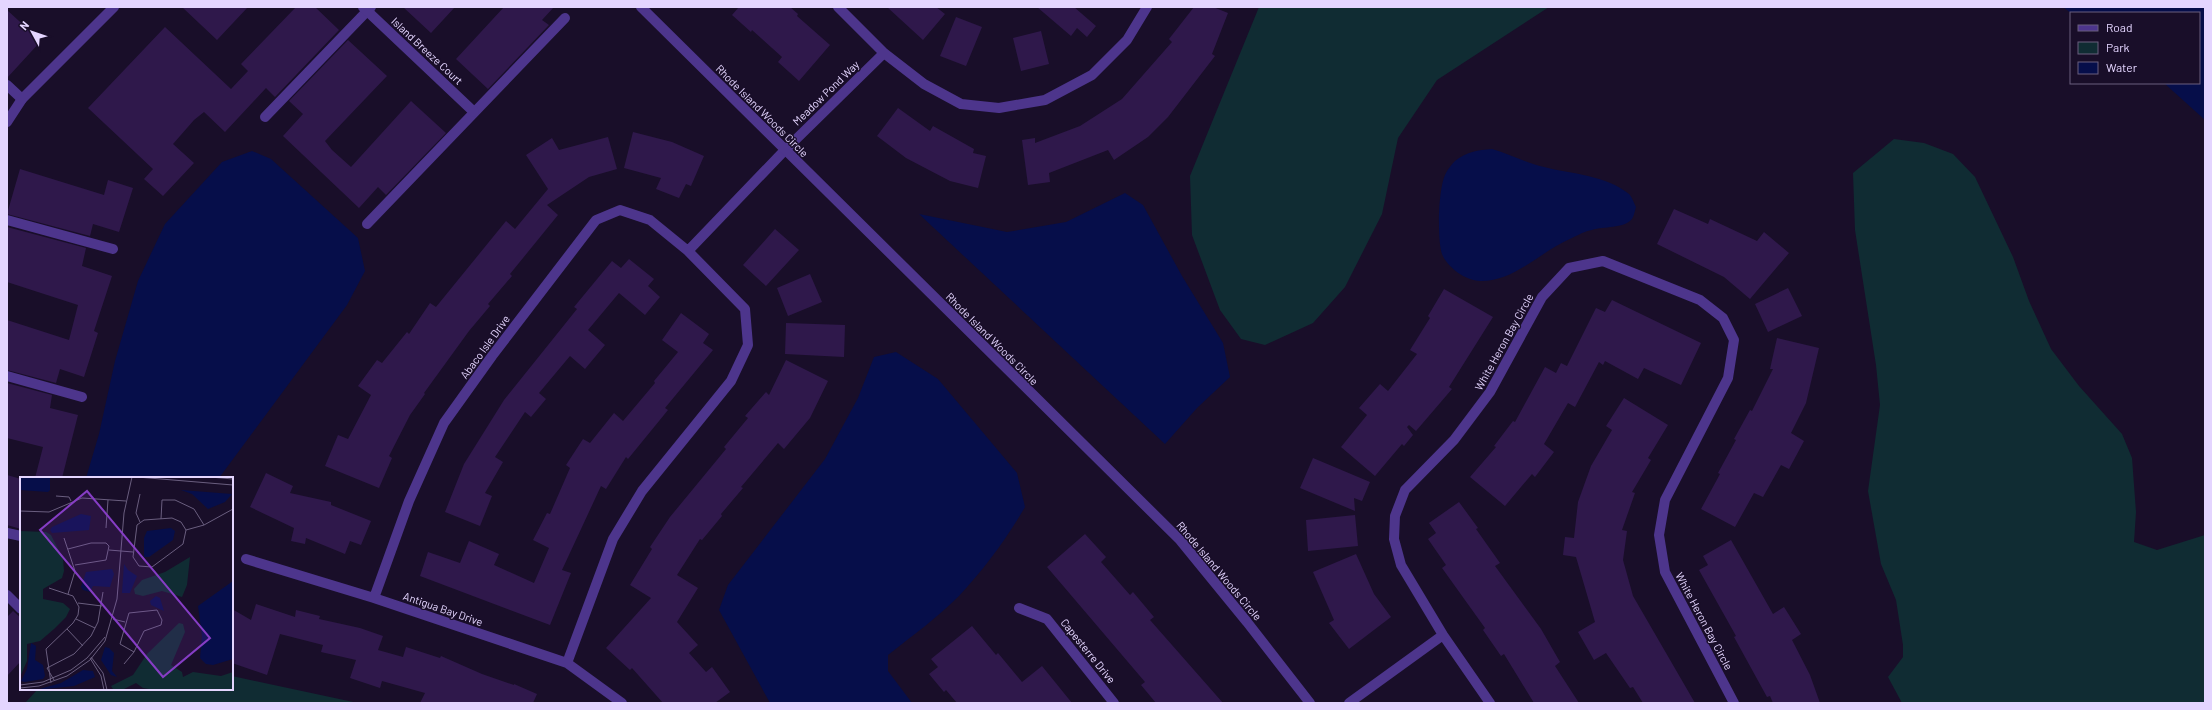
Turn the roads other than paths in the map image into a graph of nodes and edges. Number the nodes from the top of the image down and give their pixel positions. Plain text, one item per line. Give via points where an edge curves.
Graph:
1 (114, 7) edge
2 (641, 7) edge
3 (838, 7) edge
4 (1147, 7) edge
5 (368, 8) edge
6 (565, 18) dead end
7 (884, 53) junction
8 (7, 85) edge
9 (22, 99) junction
10 (474, 112) junction
11 (265, 117) dead end
12 (7, 122) edge
13 (784, 151) junction
14 (7, 220) edge
15 (367, 224) dead end
16 (113, 249) dead end
17 (688, 251) junction
18 (7, 376) edge
19 (82, 397) dead end
20 (7, 533) edge
21 (20, 536) edge
22 (246, 559) dead end
23 (7, 595) edge
24 (374, 598) junction
25 (20, 608) edge
26 (1019, 608) dead end
27 (1443, 634) junction
28 (567, 663) junction
29 (622, 703) edge
30 (1114, 703) edge
31 (1310, 703) edge
32 (1349, 703) edge
33 (1490, 703) edge
34 (1734, 703) edge

1 - 9 street
2 - 13 street, Rhode Island Woods Circle
3 - 7 street
4 - 7 street via 1127,40 1092,75 1045,100 999,108 961,104 924,84
5 - 10 street, Island Breeze Court
5 - 11 street
6 - 10 street
7 - 13 street, Meadow Pond Way
8 - 9 street
9 - 12 street
10 - 15 street
13 - 17 street
13 - 31 street, Rhode Island Woods Circle via 1180,540
14 - 16 street
17 - 24 street, Abaco Isle Drive via 650,220 620,210 596,220 492,356 444,424 409,500
17 - 28 street, Abaco Isle Drive via 745,309 748,345 731,381 642,491 613,539
18 - 19 street
20 - 21 street
22 - 24 street, Antigua Bay Drive
23 - 25 street
24 - 28 street, Antigua Bay Drive
26 - 30 street, Capesterre Drive via 1047,619
27 - 32 street
27 - 33 street, White Heron Bay Circle
27 - 34 street, White Heron Bay Circle via 1401,565 1397,552 1394,539 1395,516 1405,490 1454,440 1490,392 1542,297 1569,268 1604,261 1700,300 1723,318 1734,340 1728,378 1665,500 1659,535 1665,572
28 - 29 street, Antigua Bay Drive

